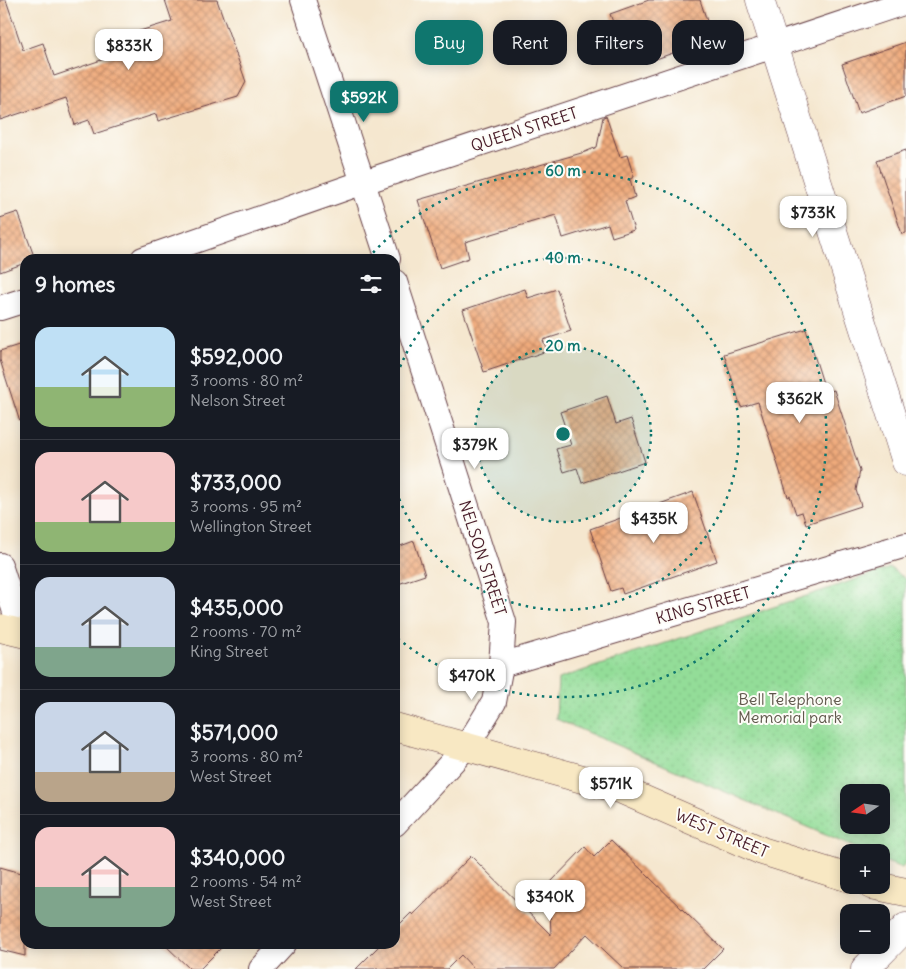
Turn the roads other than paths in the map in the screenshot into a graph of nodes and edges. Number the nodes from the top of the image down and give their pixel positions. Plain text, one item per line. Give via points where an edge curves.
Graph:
1 (303, 0) edge
2 (760, 0) edge
3 (906, 2) edge
4 (775, 45) junction
5 (364, 182) junction
6 (157, 254) edge
7 (386, 254) edge
8 (400, 298) edge
9 (20, 302) edge
10 (0, 308) edge
11 (906, 462) edge
12 (906, 545) edge
13 (0, 566) edge
14 (16, 632) edge
15 (501, 665) junction
16 (400, 728) edge
17 (467, 746) junction
18 (400, 819) edge
19 (840, 875) edge
20 (890, 889) edge
21 (906, 892) edge
22 (906, 927) edge
23 (279, 949) edge
24 (261, 969) edge
25 (865, 969) edge

1 - 5 street
2 - 4 street
3 - 4 street, QUEEN STREET
4 - 5 street, QUEEN STREET
4 - 11 street
5 - 6 street, QUEEN STREET
5 - 7 street
8 - 15 street, NELSON STREET via 504,622
9 - 10 street
12 - 15 street, KING STREET
13 - 14 street
15 - 17 street, NELSON STREET via 494,702
16 - 17 main road, WEST STREET
17 - 18 street, NELSON STREET
17 - 19 main road, WEST STREET via 622,790 762,851
20 - 21 main road
22 - 25 street
23 - 24 street

